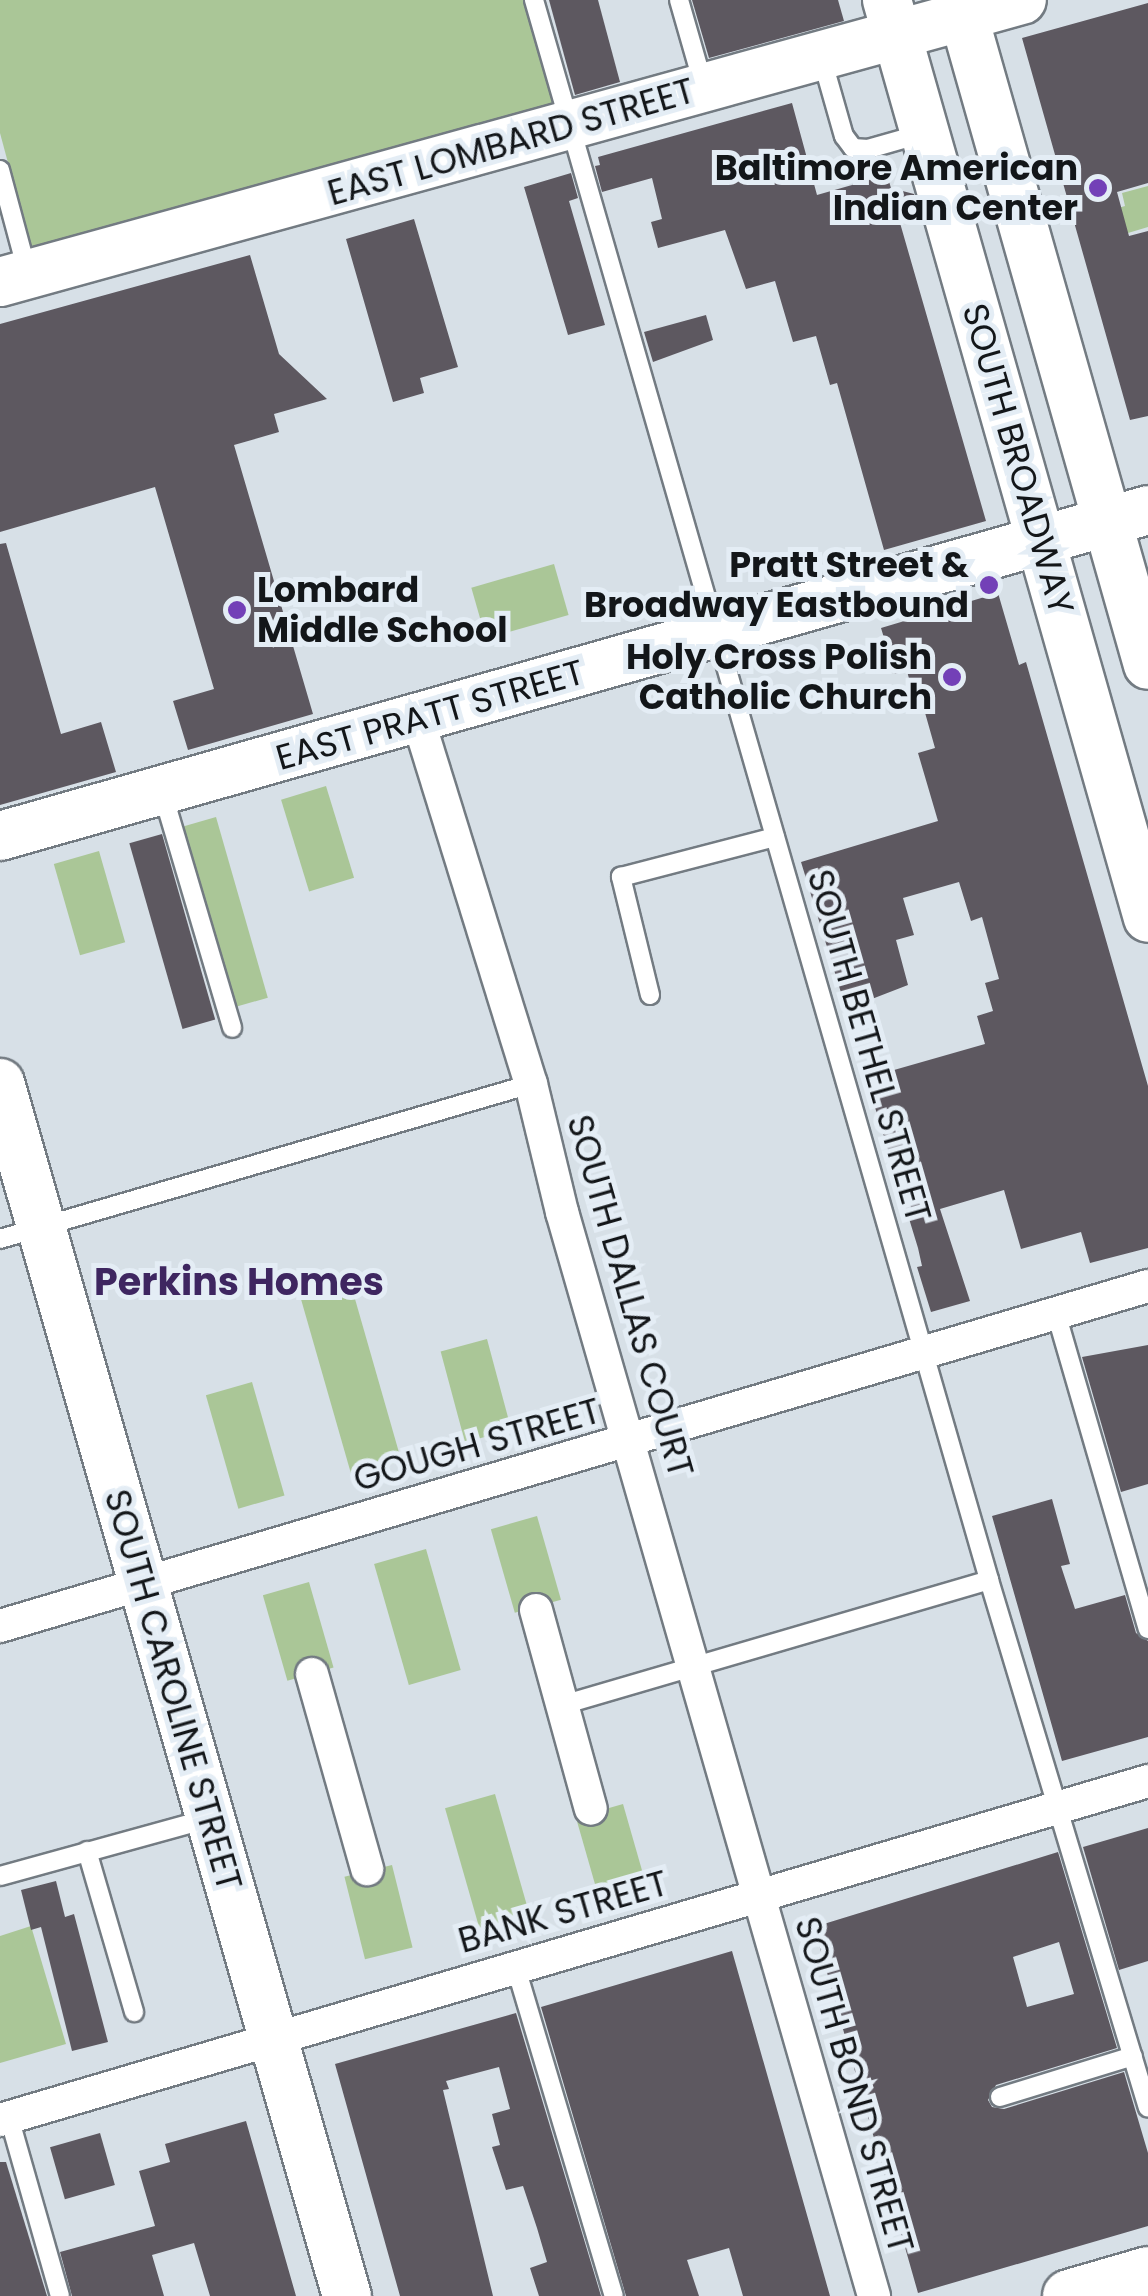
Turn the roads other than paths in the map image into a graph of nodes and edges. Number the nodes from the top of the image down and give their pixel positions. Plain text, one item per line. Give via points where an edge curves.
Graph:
1 (534, 0) edge
2 (679, 0) edge
3 (1022, 0) edge
4 (962, 8) edge
5 (892, 18) edge
6 (821, 56) junction
7 (704, 88) junction
8 (570, 126) junction
9 (925, 133) junction
10 (0, 170) edge
11 (14, 279) edge
12 (1128, 515) edge
13 (1042, 539) junction
14 (717, 634) junction
15 (1148, 665) edge
16 (418, 718) junction
17 (162, 791) junction
18 (0, 836) edge
19 (775, 837) junction
20 (1148, 918) edge
21 (650, 995) dead end
22 (232, 1028) dead end
23 (0, 1083) edge
24 (531, 1084) junction
25 (21, 1233) edge
26 (1148, 1286) edge
27 (1056, 1312) junction
28 (924, 1354) junction
29 (630, 1442) junction
30 (989, 1580) junction
31 (143, 1584) junction
32 (536, 1610) dead end
33 (0, 1626) edge
34 (1148, 1629) edge
35 (691, 1668) junction
36 (312, 1674) dead end
37 (562, 1705) junction
38 (1148, 1781) edge
39 (1058, 1808) junction
40 (591, 1809) dead end
41 (209, 1818) junction
42 (87, 1852) junction
43 (367, 1869) dead end
44 (0, 1876) edge
45 (756, 1897) junction
46 (516, 1968) junction
47 (134, 2012) dead end
48 (272, 2040) junction
49 (1133, 2056) junction
50 (1000, 2097) dead end
51 (1148, 2108) edge
52 (5, 2119) edge
53 (1148, 2273) edge
54 (60, 2296) edge
55 (346, 2296) edge
56 (614, 2296) edge
57 (874, 2296) edge
58 (1069, 2296) edge

1 - 8 lane, SOUTH BETHEL STREET
2 - 7 lane
3 - 4 main road, EAST LOMBARD STREET
4 - 5 main road, EAST LOMBARD STREET
4 - 12 main road, SOUTH BROADWAY
5 - 6 main road, EAST LOMBARD STREET
5 - 9 main road, SOUTH BROADWAY
6 - 7 main road, EAST LOMBARD STREET
6 - 9 lane via 853,148
7 - 8 main road, EAST LOMBARD STREET
8 - 11 main road, EAST LOMBARD STREET
8 - 14 lane, SOUTH BETHEL STREET
9 - 13 main road, SOUTH BROADWAY
10 - 11 lane
12 - 13 main road, EAST PRATT STREET
12 - 15 main road, SOUTH BROADWAY
13 - 14 main road, EAST PRATT STREET
13 - 20 main road, SOUTH BROADWAY
14 - 16 main road, EAST PRATT STREET
14 - 19 lane, SOUTH BETHEL STREET
16 - 17 main road, EAST PRATT STREET
16 - 24 street, SOUTH DALLAS COURT
17 - 18 main road, EAST PRATT STREET
17 - 22 lane
19 - 21 lane via 621,878
19 - 28 lane, SOUTH BETHEL STREET
23 - 25 main road, SOUTH CAROLINE STREET
24 - 25 lane
24 - 29 street, SOUTH DALLAS COURT
25 - 31 main road, SOUTH CAROLINE STREET
26 - 27 street, GOUGH STREET
27 - 28 street, GOUGH STREET
27 - 34 lane
28 - 29 street, GOUGH STREET
28 - 30 lane, SOUTH BETHEL STREET
29 - 31 street, GOUGH STREET
29 - 35 street, SOUTH DALLAS COURT
30 - 35 lane
30 - 39 lane, SOUTH BETHEL STREET
31 - 33 street, GOUGH STREET
31 - 41 main road, SOUTH CAROLINE STREET
32 - 37 street
35 - 37 lane
35 - 45 street, SOUTH DALLAS COURT
36 - 43 street
37 - 40 street
38 - 39 street, BANK STREET
39 - 45 street, BANK STREET
39 - 49 lane, SOUTH BETHEL STREET
41 - 42 lane
41 - 48 main road, SOUTH CAROLINE STREET
42 - 44 lane
42 - 47 lane
45 - 46 street, BANK STREET
45 - 57 street, SOUTH BOND STREET
46 - 48 street, BANK STREET
46 - 56 lane
48 - 52 street, BANK STREET
48 - 55 main road, SOUTH CAROLINE STREET
49 - 50 lane
49 - 51 lane, SOUTH BETHEL STREET
52 - 54 lane
53 - 58 main road

